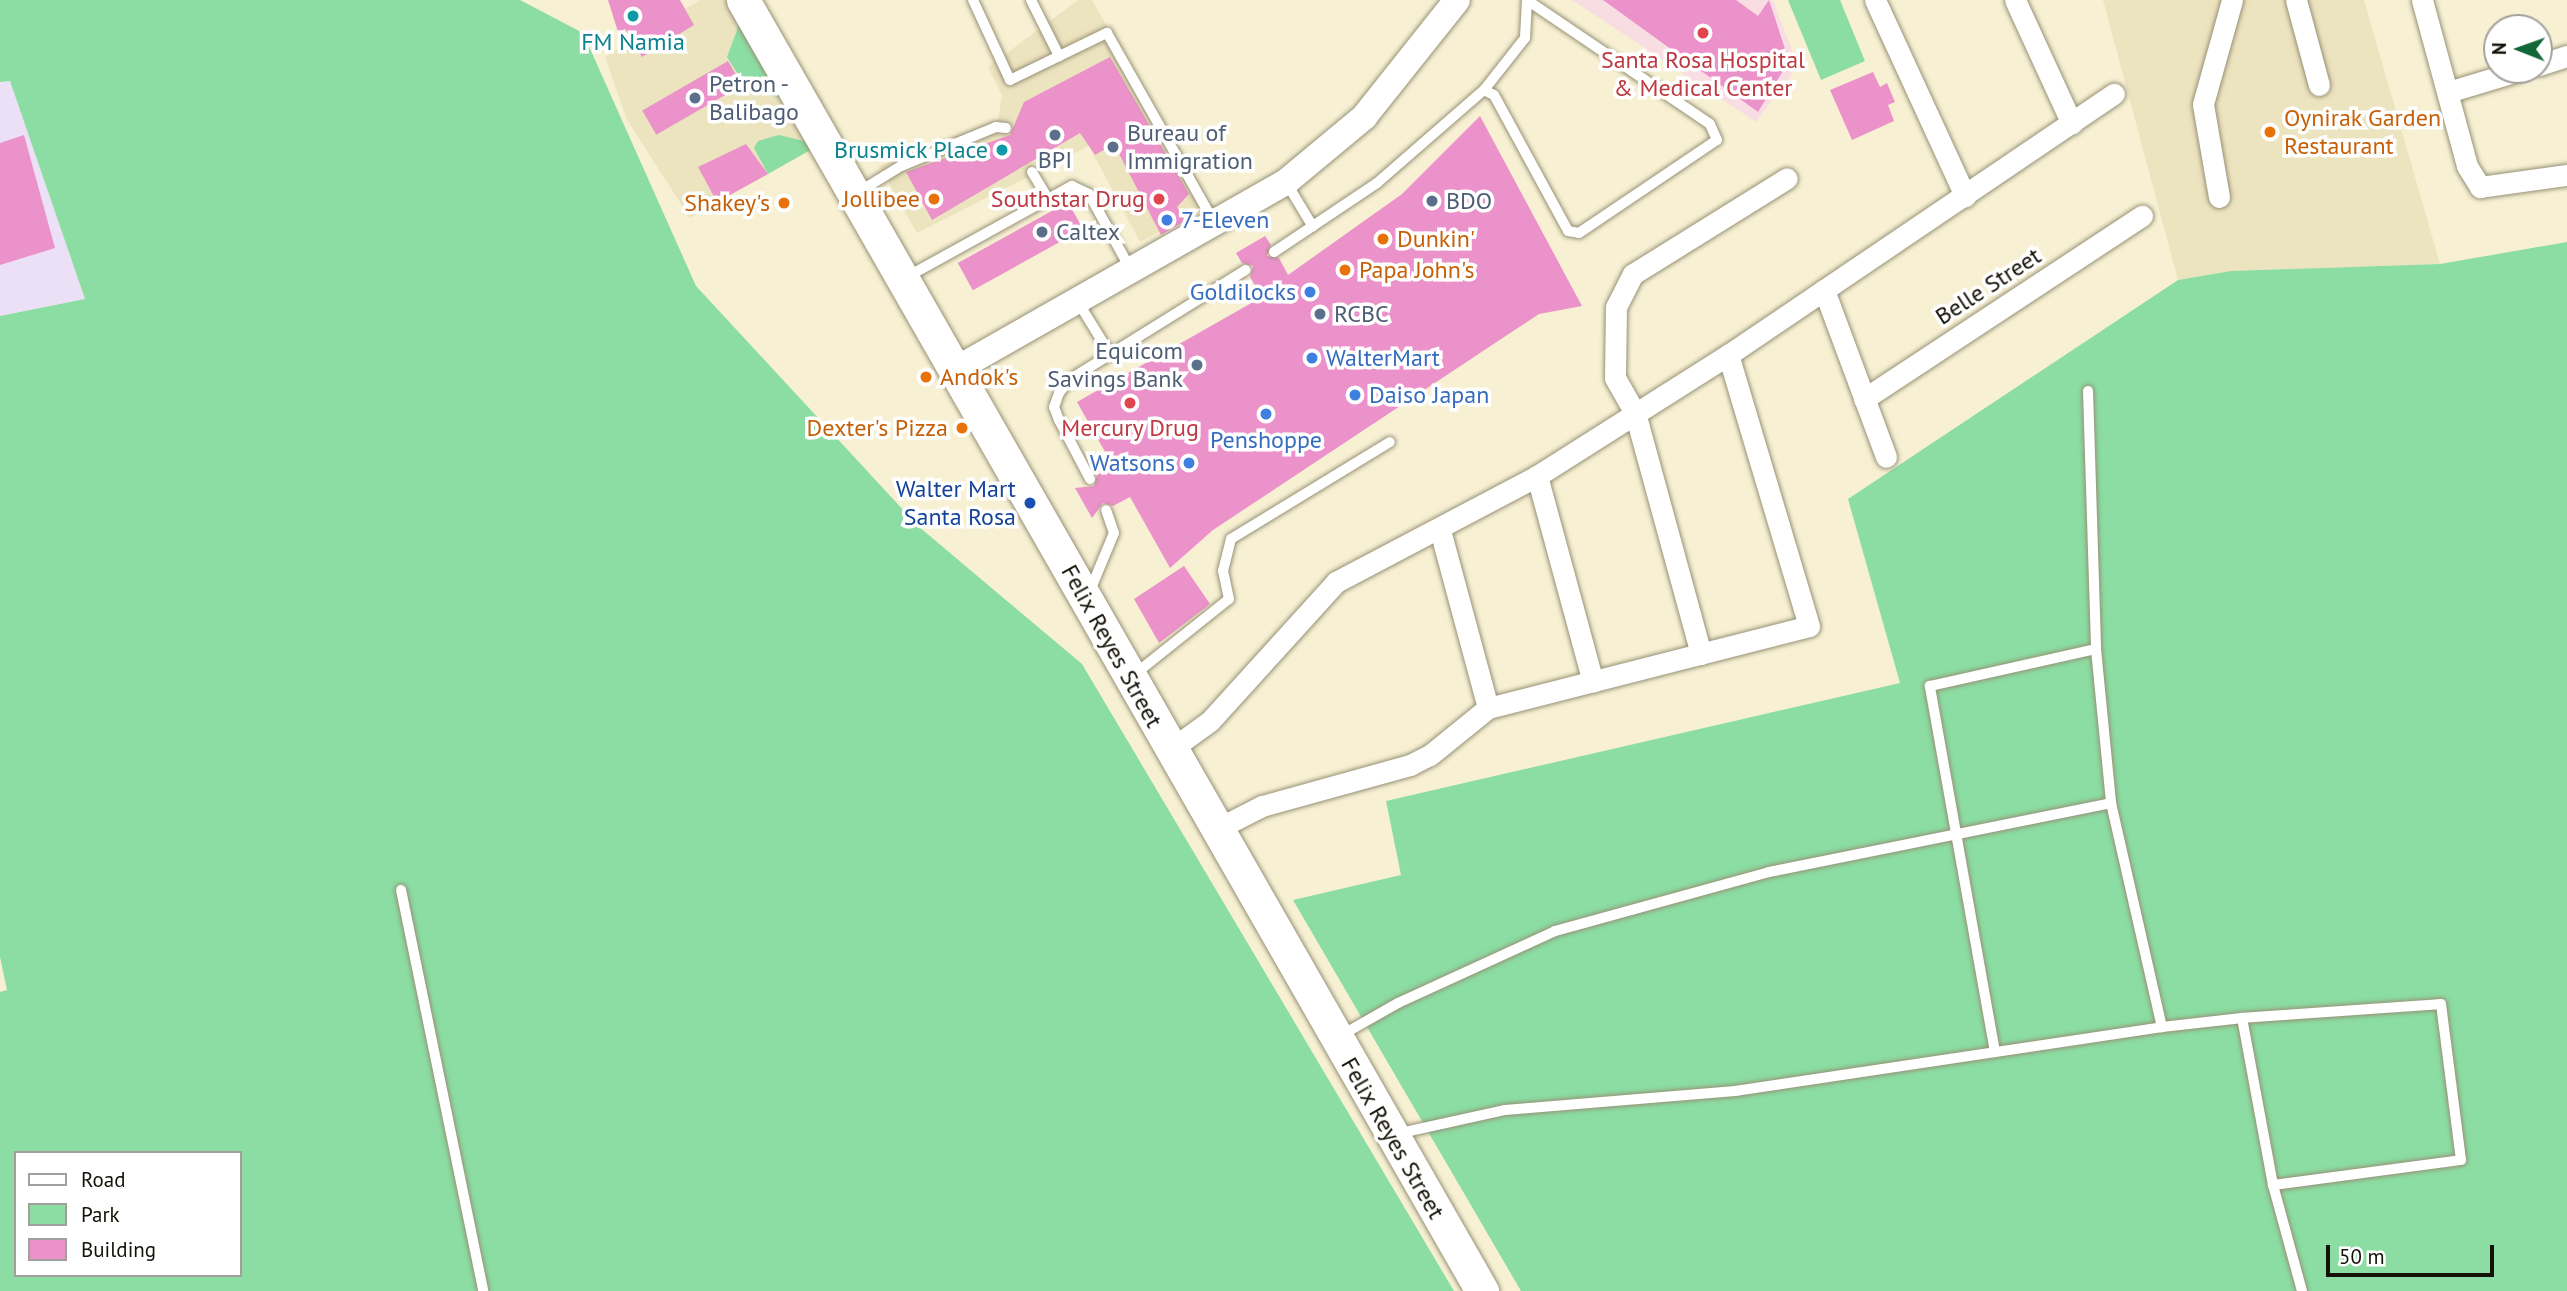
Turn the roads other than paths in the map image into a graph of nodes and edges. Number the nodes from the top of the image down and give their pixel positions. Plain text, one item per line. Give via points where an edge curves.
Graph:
1 (743, 0) edge
2 (973, 0) edge
3 (1031, 0) edge
4 (1457, 0) edge
5 (1875, 0) edge
6 (2015, 0) edge
7 (2232, 0) edge
8 (2296, 0) edge
9 (2422, 0) edge
10 (1527, 1) edge
11 (1059, 55) junction
12 (2483, 81) edge
13 (2319, 85) dead end
14 (1484, 90) junction
15 (2448, 92) junction
16 (2114, 94) dead end
17 (2072, 124) junction
18 (1006, 128) dead end
19 (1032, 172) dead end
20 (2567, 174) edge
21 (1787, 178) dead end
22 (1286, 182) junction
23 (854, 194) junction
24 (1965, 196) junction
25 (2219, 197) dead end
26 (1048, 199) junction
27 (2142, 216) dead end
28 (1215, 224) junction
29 (1313, 227) junction
30 (1275, 251) dead end
31 (1131, 270) junction
32 (1246, 270) dead end
33 (903, 279) junction
34 (1824, 290) junction
35 (1078, 302) junction
36 (1110, 354) junction
37 (1728, 355) junction
38 (956, 370) junction
39 (2088, 391) dead end
40 (1864, 399) junction
41 (1635, 413) junction
42 (1390, 442) dead end
43 (1886, 457) dead end
44 (1537, 476) junction
45 (1090, 479) dead end
46 (1106, 510) dead end
47 (1440, 530) junction
48 (1086, 598) junction
49 (2096, 649) junction
50 (1701, 654) junction
51 (1130, 677) junction
52 (1593, 682) junction
53 (1488, 708) junction
54 (1170, 750) junction
55 (2111, 803) junction
56 (1215, 830) junction
57 (1954, 832) junction
58 (401, 890) dead end
59 (2242, 1018) junction
60 (2162, 1027) junction
61 (1335, 1039) junction
62 (1995, 1052) junction
63 (1390, 1136) junction
64 (2273, 1185) junction
65 (483, 1291) edge
66 (1482, 1291) edge
67 (2302, 1291) edge

1 - 23 main road, Felix Reyes Street
2 - 11 lane via 1010,80
3 - 11 lane
4 - 22 street via 1364,117
5 - 24 street
6 - 17 street
7 - 25 street via 2203,104
8 - 13 street
9 - 15 street
10 - 14 lane via 1525,38
10 - 14 lane via 1710,124 1717,140 1579,233 1568,231 1494,95
11 - 28 lane via 1107,33
12 - 15 street
14 - 29 lane via 1377,183
15 - 20 street via 2467,166 2480,187
16 - 17 street
17 - 24 street
18 - 23 lane via 996,127 901,166
19 - 26 lane
21 - 41 street via 1633,274 1616,307 1615,378
22 - 28 street
22 - 29 lane
23 - 33 main road, Felix Reyes Street
24 - 34 street
26 - 31 lane via 1072,186 1089,194
26 - 33 lane
27 - 40 street, Belle Street
28 - 31 street
29 - 30 lane
31 - 35 street
32 - 36 lane
33 - 38 main road, Felix Reyes Street
34 - 37 street
34 - 40 street
35 - 36 lane
35 - 38 street
36 - 45 lane via 1069,380 1054,407
37 - 41 street
37 - 50 street via 1810,626
38 - 48 main road, Felix Reyes Street
39 - 49 lane
40 - 43 street
41 - 44 street
41 - 50 street
42 - 51 lane via 1231,539 1223,571 1229,599
44 - 47 street
44 - 52 street
46 - 48 lane via 1112,543
47 - 53 street
47 - 54 street via 1336,582 1210,721
48 - 51 main road, Felix Reyes Street
49 - 55 lane
49 - 57 lane via 1930,686
50 - 52 street
51 - 54 main road, Felix Reyes Street
52 - 53 street
53 - 56 street via 1430,755 1409,765 1262,806
54 - 56 main road, Felix Reyes Street
55 - 57 lane
55 - 60 lane
56 - 61 main road, Felix Reyes Street
57 - 61 lane via 1769,872 1555,931 1398,1003
57 - 62 lane
58 - 65 lane
59 - 60 lane
59 - 64 lane
59 - 64 lane via 2441,1004 2461,1160
60 - 62 lane
61 - 63 main road, Felix Reyes Street
62 - 63 lane via 1735,1091 1505,1110
63 - 66 main road, Felix Reyes Street
64 - 67 lane

